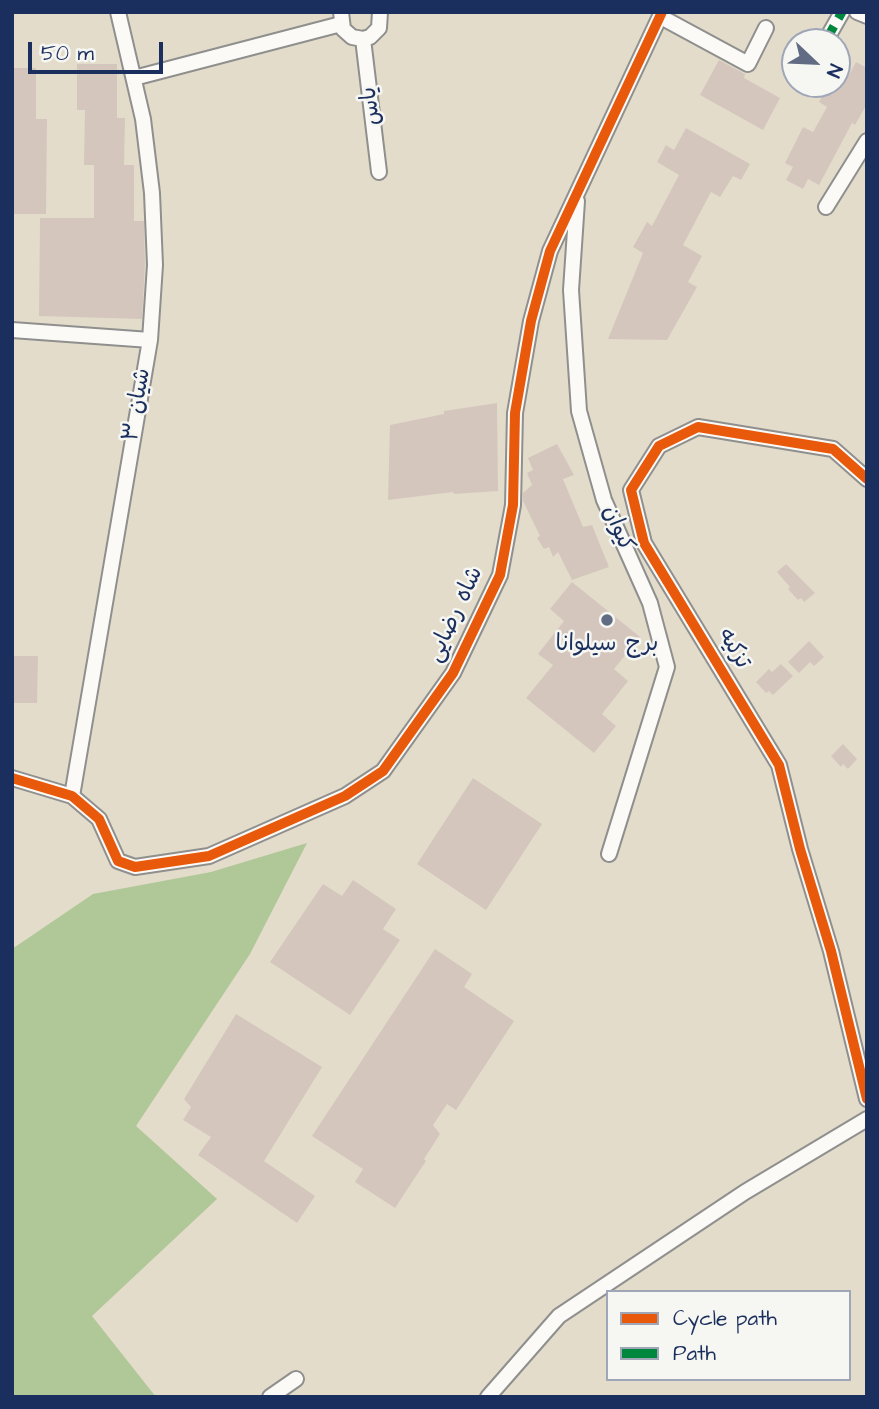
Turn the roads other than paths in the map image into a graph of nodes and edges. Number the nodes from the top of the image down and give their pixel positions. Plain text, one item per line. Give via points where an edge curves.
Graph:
1 (118, 12) edge
2 (842, 12) edge
3 (857, 12) edge
4 (385, 13) edge
5 (662, 15) edge
6 (867, 16) edge
7 (341, 18) edge
8 (766, 28) dead end
9 (833, 28) edge
10 (363, 40) junction
11 (134, 78) junction
12 (867, 141) edge
13 (379, 172) dead end
14 (578, 193) junction
15 (826, 207) dead end
16 (12, 330) edge
17 (150, 340) junction
18 (867, 479) edge
19 (12, 778) edge
20 (72, 796) junction
21 (609, 854) dead end
22 (867, 1099) edge
23 (867, 1119) edge
24 (296, 1379) dead end
25 (270, 1397) edge
26 (488, 1397) edge

1 - 11 street, شیان ۳
2 - 9 street
3 - 6 street
4 - 10 street via 375,34
5 - 8 street via 748,64
5 - 14 street, شاه رضایی
7 - 10 street via 346,34
7 - 11 street
10 - 13 street, یاس
11 - 17 street, شیان ۳ via 152,193 155,265
12 - 15 street
14 - 20 street, شاه رضایی via 550,251 531,321 515,413 513,505 500,575 453,673 383,771 345,796 209,856 135,867 118,861 99,819
14 - 21 street, کیوان via 571,290 579,411 604,500 650,603 667,667
16 - 17 street
17 - 20 street, شیان ۳
18 - 22 street, تزکیه via 833,449 698,427 659,446 631,490 644,543 779,765
19 - 20 street, شاه رضایی
23 - 26 street via 745,1192 559,1315
24 - 25 street

